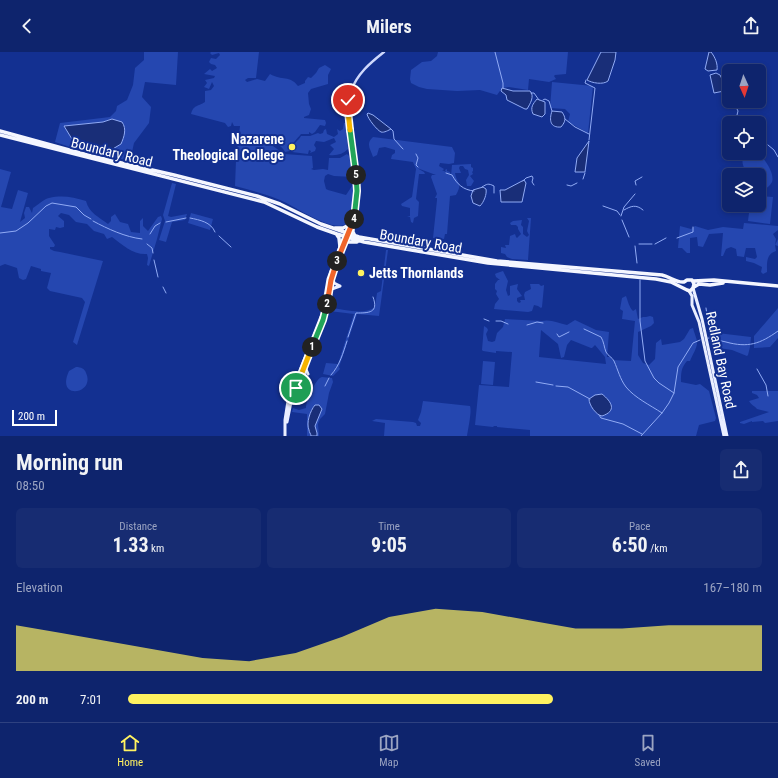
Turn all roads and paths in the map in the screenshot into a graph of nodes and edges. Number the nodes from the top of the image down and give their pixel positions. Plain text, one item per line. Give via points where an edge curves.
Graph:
1 (384, 52) edge
2 (0, 131) edge
3 (0, 135) edge
4 (274, 204) junction
5 (355, 208) junction
6 (353, 222) junction
7 (349, 225) junction
8 (330, 228) junction
9 (336, 234) junction
10 (346, 235) junction
11 (355, 236) junction
12 (344, 243) junction
13 (376, 244) junction
14 (393, 245) junction
15 (340, 247) junction
16 (333, 272) junction
17 (693, 281) junction
18 (684, 282) junction
19 (734, 282) junction
20 (778, 286) edge
21 (694, 288) junction
22 (329, 290) junction
23 (686, 290) junction
24 (305, 365) junction
25 (294, 374) dead end
26 (308, 374) dead end
27 (295, 384) junction
28 (286, 436) edge
29 (725, 436) edge

1 - 5 main road via 360,74 348,100 357,182
2 - 4 highway, Boundary Road via 174,175
3 - 4 highway, Boundary Road
4 - 8 highway, Boundary Road
4 - 9 highway, Boundary Road
5 - 6 main road
5 - 7 main road
6 - 10 main road
6 - 11 highway
7 - 8 highway via 343,228
7 - 10 main road
8 - 10 highway, Boundary Road
9 - 10 highway, Boundary Road
9 - 15 highway
10 - 11 highway, Boundary Road
10 - 12 main road
10 - 13 highway, Boundary Road
10 - 15 main road
11 - 14 highway, Boundary Road
12 - 13 highway via 353,241
12 - 16 main road
13 - 14 highway, Boundary Road
14 - 18 highway, Boundary Road via 486,260 662,275 677,282
14 - 23 highway, Boundary Road via 488,264 656,279 671,282
15 - 27 main road via 328,279 322,314
16 - 22 main road
16 - 22 main road via 334,283 340,286
17 - 18 highway
17 - 19 highway
17 - 21 highway
18 - 23 highway
19 - 20 highway
19 - 21 highway via 699,284
21 - 23 highway
21 - 29 main road, Redland Bay Road
22 - 24 main road via 323,320
23 - 29 main road, Redland Bay Road via 692,296 692,305 699,322
24 - 26 main road
24 - 28 main road via 289,408
25 - 27 main road
27 - 28 main road via 284,424

